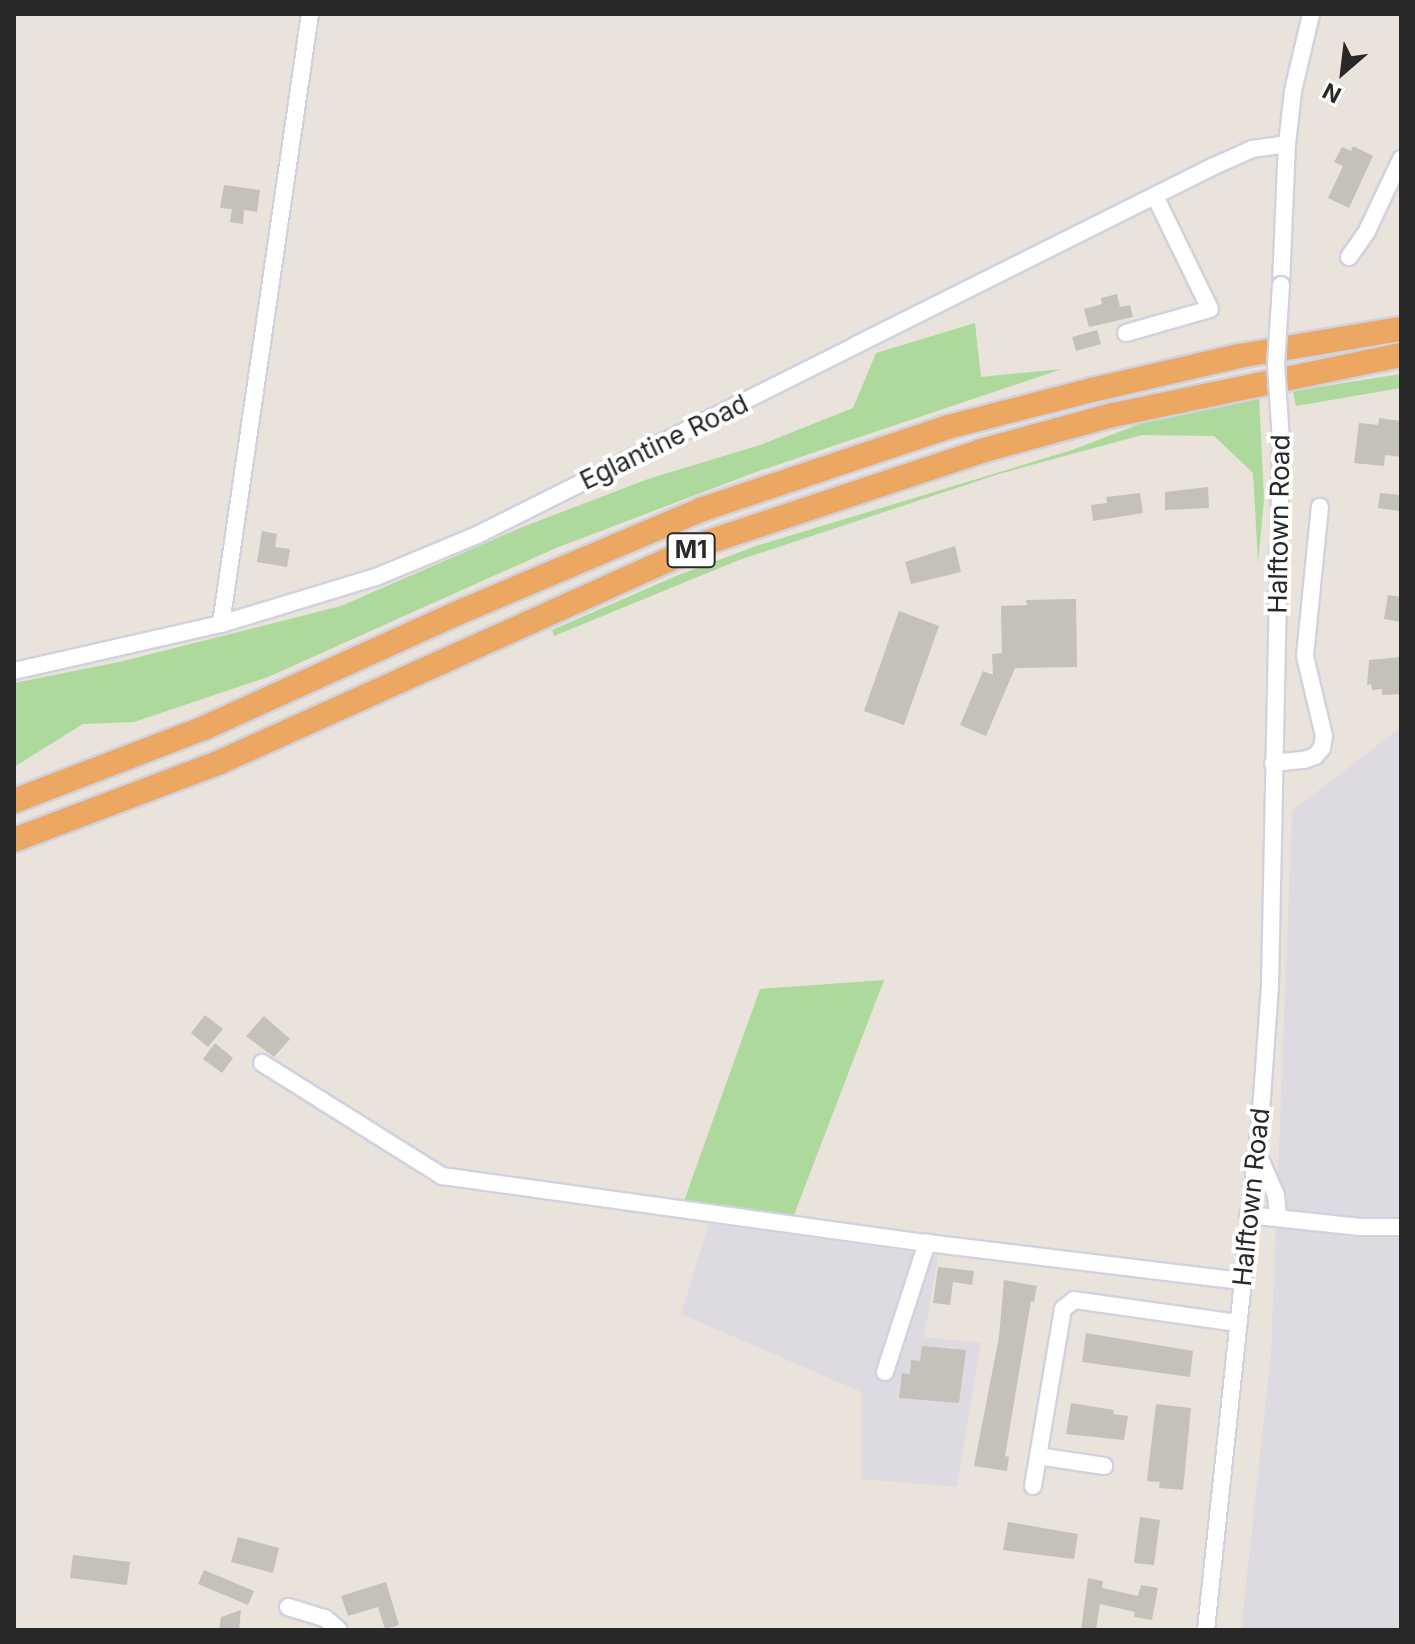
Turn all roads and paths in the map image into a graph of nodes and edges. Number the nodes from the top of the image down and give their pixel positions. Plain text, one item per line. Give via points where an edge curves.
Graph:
1 (310, 14) edge
2 (1311, 14) edge
3 (1287, 144) junction
4 (1401, 159) edge
5 (1155, 196) junction
6 (1349, 257) dead end
7 (1401, 329) edge
8 (1126, 333) dead end
9 (1401, 355) edge
10 (1320, 507) dead end
11 (221, 624) junction
12 (14, 671) edge
13 (1273, 763) junction
14 (14, 801) edge
15 (14, 840) edge
16 (262, 1063) dead end
17 (1256, 1150) junction
18 (1248, 1215) junction
19 (1278, 1218) junction
20 (1401, 1227) edge
21 (927, 1243) junction
22 (1242, 1281) junction
23 (1238, 1323) junction
24 (885, 1372) dead end
25 (1038, 1456) junction
26 (1104, 1466) dead end
27 (1033, 1486) dead end
28 (288, 1607) dead end
29 (339, 1630) edge
30 (1206, 1630) edge

1 - 11 street
2 - 3 street, Halftown Road
3 - 5 street, Eglantine Road via 1252,149
3 - 13 street, Halftown Road, bridge via 1276,364 1281,441
4 - 6 street
5 - 8 street via 1210,309
5 - 11 street, Eglantine Road via 477,535 376,577
7 - 14 highway, M1 via 1239,356 948,427 703,509 204,728
9 - 15 highway, M1 via 1069,427 708,542 220,762
10 - 13 street, Halftown Road via 1305,656 1324,736 1322,748 1304,760
11 - 12 street, Eglantine Road
13 - 17 street, Halftown Road via 1270,985
16 - 21 street via 442,1176
17 - 18 street, Halftown Road
17 - 19 street via 1276,1195
18 - 19 street
18 - 22 street, Halftown Road
19 - 20 street
21 - 22 street
21 - 24 street
22 - 23 street, Halftown Road
23 - 25 street via 1074,1300 1063,1309
23 - 30 street, Halftown Road
25 - 26 street
25 - 27 street
28 - 29 street via 325,1618

